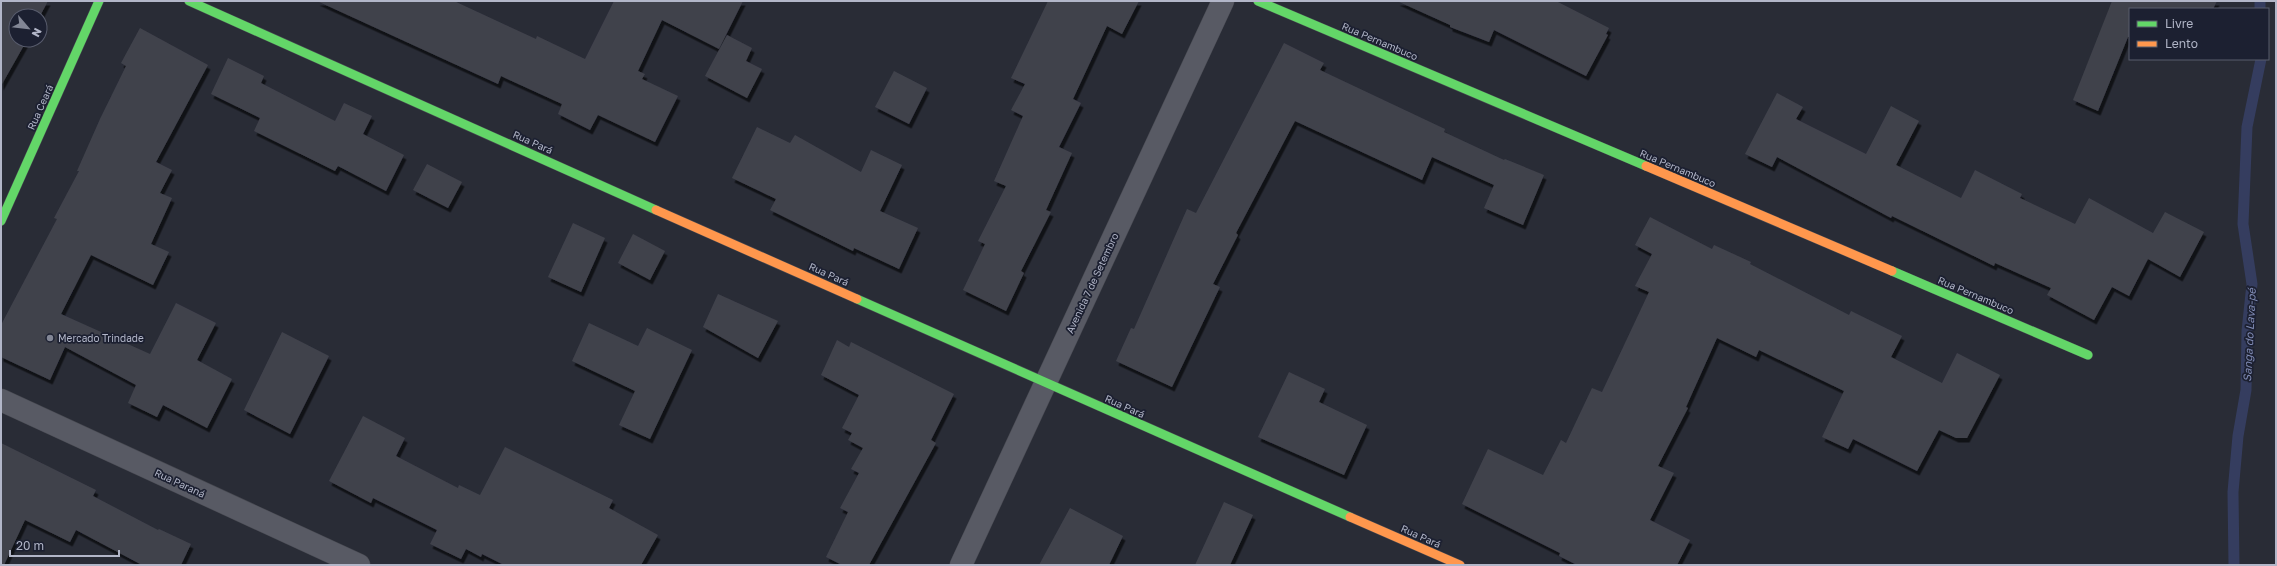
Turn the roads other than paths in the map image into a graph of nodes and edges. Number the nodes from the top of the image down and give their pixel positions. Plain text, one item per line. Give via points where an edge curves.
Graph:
1 (99, 1) edge
2 (190, 1) edge
3 (1222, 1) edge
4 (1258, 1) edge
5 (1, 221) edge
6 (2088, 356) dead end
7 (1045, 383) junction
8 (1, 400) edge
9 (360, 565) edge
10 (961, 565) edge
11 (1460, 565) edge

1 - 5 street, Rua Ceará
2 - 7 street, Rua Pará
3 - 7 street, Avenida 7 de Setembro
4 - 6 street, Rua Pernambuco
7 - 10 street, Avenida 7 de Setembro
7 - 11 street, Rua Pará
8 - 9 street, Rua Paraná

